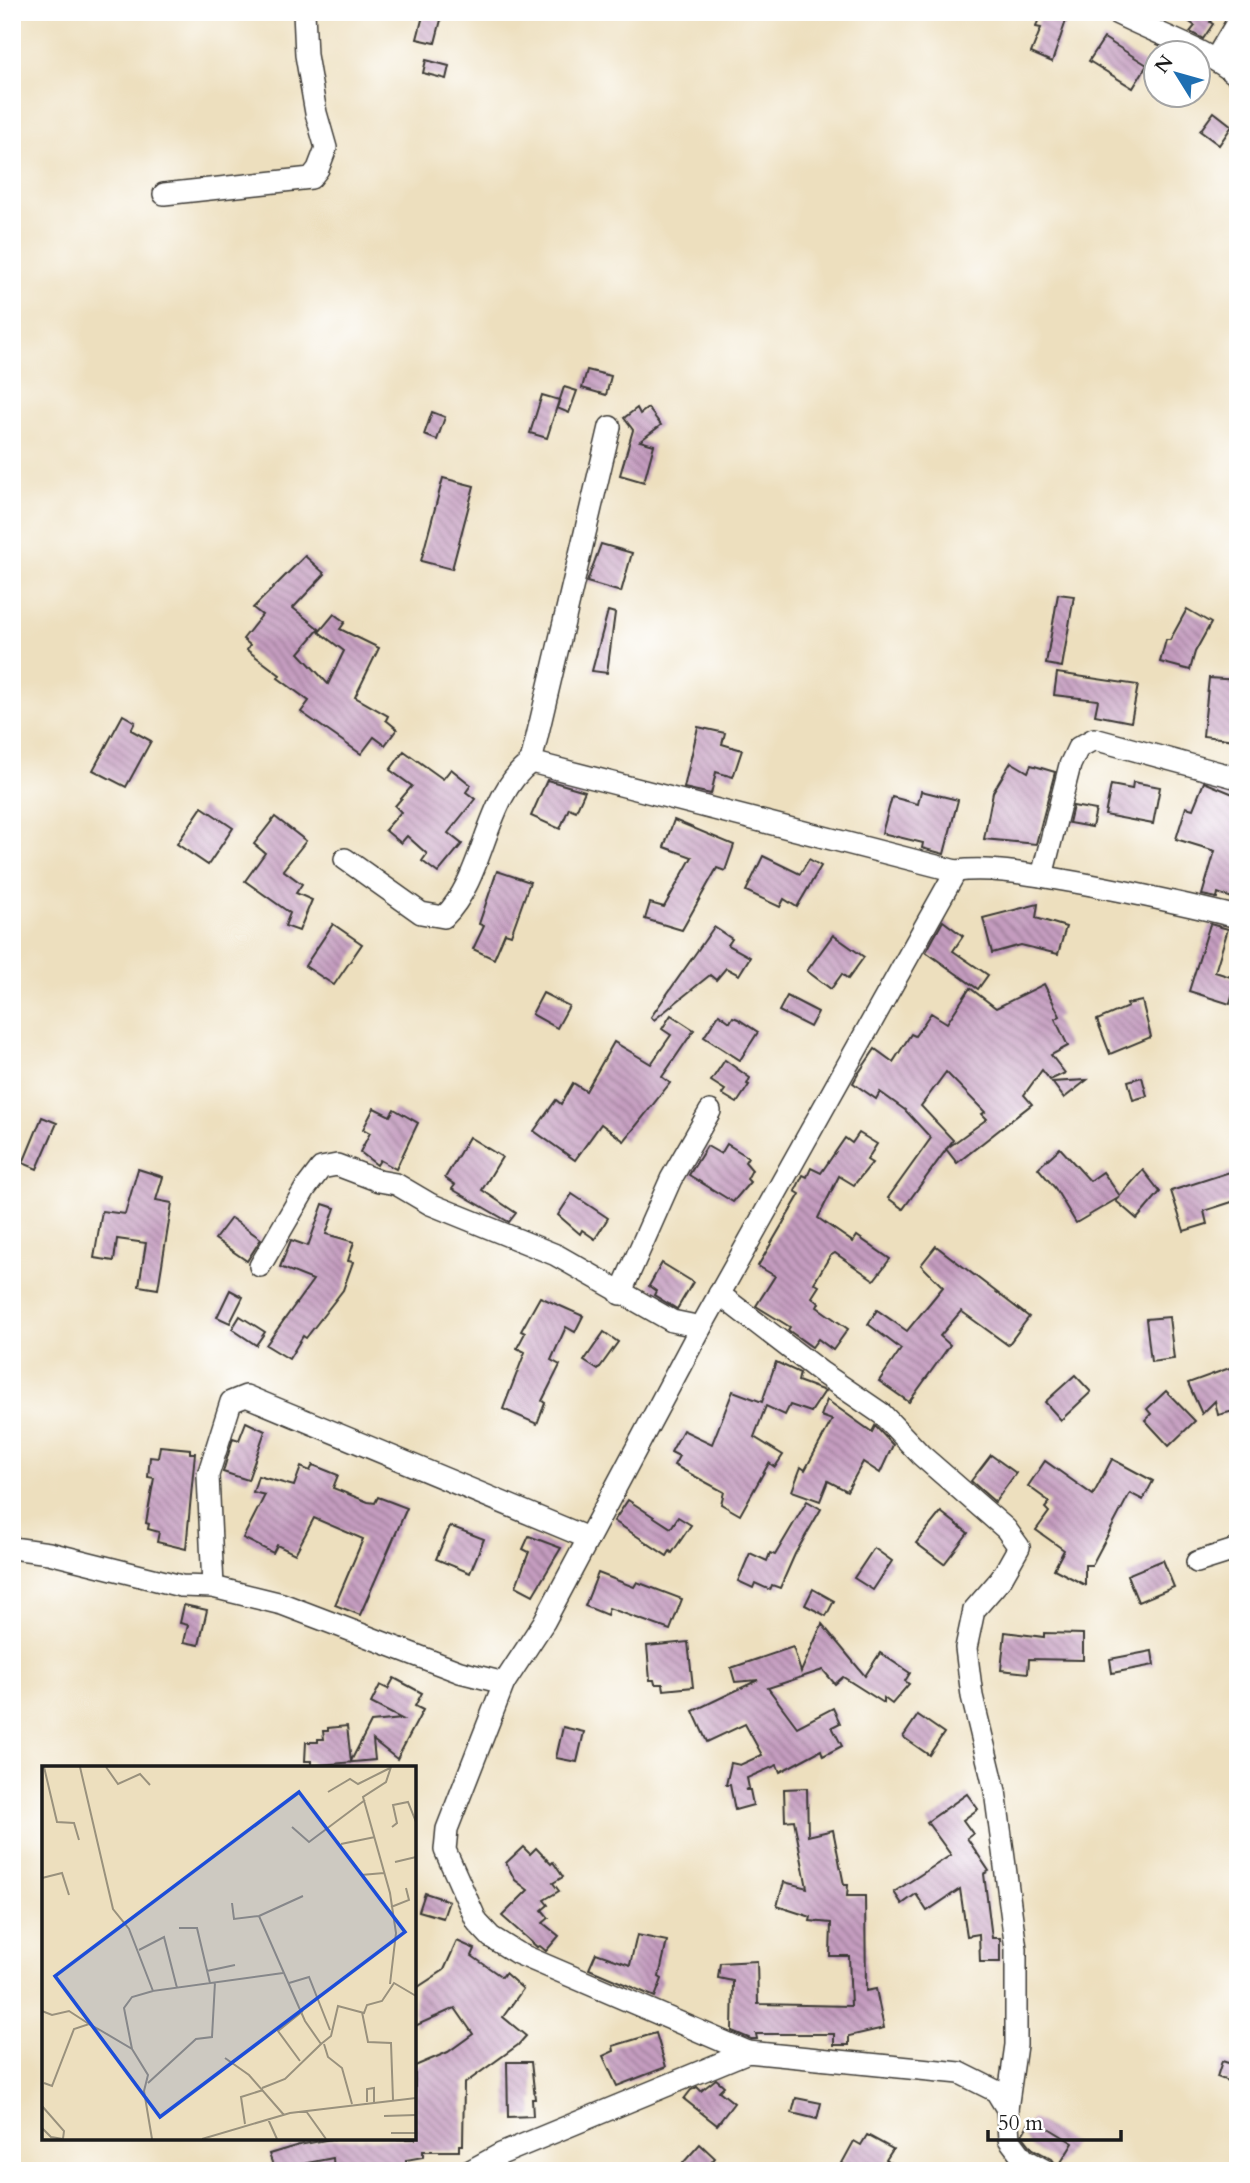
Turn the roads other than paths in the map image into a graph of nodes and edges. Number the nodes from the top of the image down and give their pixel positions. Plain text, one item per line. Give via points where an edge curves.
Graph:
1 (304, 12) edge
2 (1114, 12) edge
3 (1238, 21) edge
4 (1216, 58) junction
5 (1238, 76) edge
6 (164, 194) dead end
7 (610, 427) dead end
8 (531, 762) junction
9 (1238, 778) edge
10 (345, 859) dead end
11 (956, 871) junction
12 (1042, 876) junction
13 (1238, 917) edge
14 (710, 1111) dead end
15 (260, 1266) dead end
16 (620, 1294) junction
17 (719, 1294) junction
18 (701, 1327) junction
19 (588, 1538) junction
20 (12, 1548) edge
21 (1238, 1549) edge
22 (1197, 1562) dead end
23 (213, 1587) junction
24 (504, 1683) junction
25 (748, 2052) junction
26 (1007, 2109) junction
27 (470, 2171) edge
28 (1046, 2171) edge

1 - 6 street via 306,55 326,148 318,169 311,178
2 - 4 street
3 - 4 street
4 - 5 street
7 - 8 street
8 - 10 street via 509,785 460,902 444,917 421,913
8 - 11 street
9 - 12 street via 1094,739 1078,748 1070,765
11 - 12 street via 981,868
11 - 17 street
12 - 13 street via 1136,892
14 - 16 street via 671,1179
15 - 16 street via 305,1188 321,1168 337,1165 396,1184 430,1204 532,1244
16 - 18 street via 672,1321
17 - 18 street
17 - 26 street via 882,1414 921,1455 1006,1529 1019,1547 1001,1579 974,1610 966,1648 972,1696 995,1791 1016,1949 1016,2045
18 - 19 street
19 - 23 street via 246,1396 230,1402 208,1475
19 - 24 street via 544,1622
20 - 23 street via 181,1587
21 - 22 street
23 - 24 street via 282,1604 460,1672
24 - 25 street via 447,1829 445,1850 477,1922 517,1953
25 - 26 street via 960,2073 991,2087
25 - 27 street
26 - 28 street via 1009,2139 1024,2159

